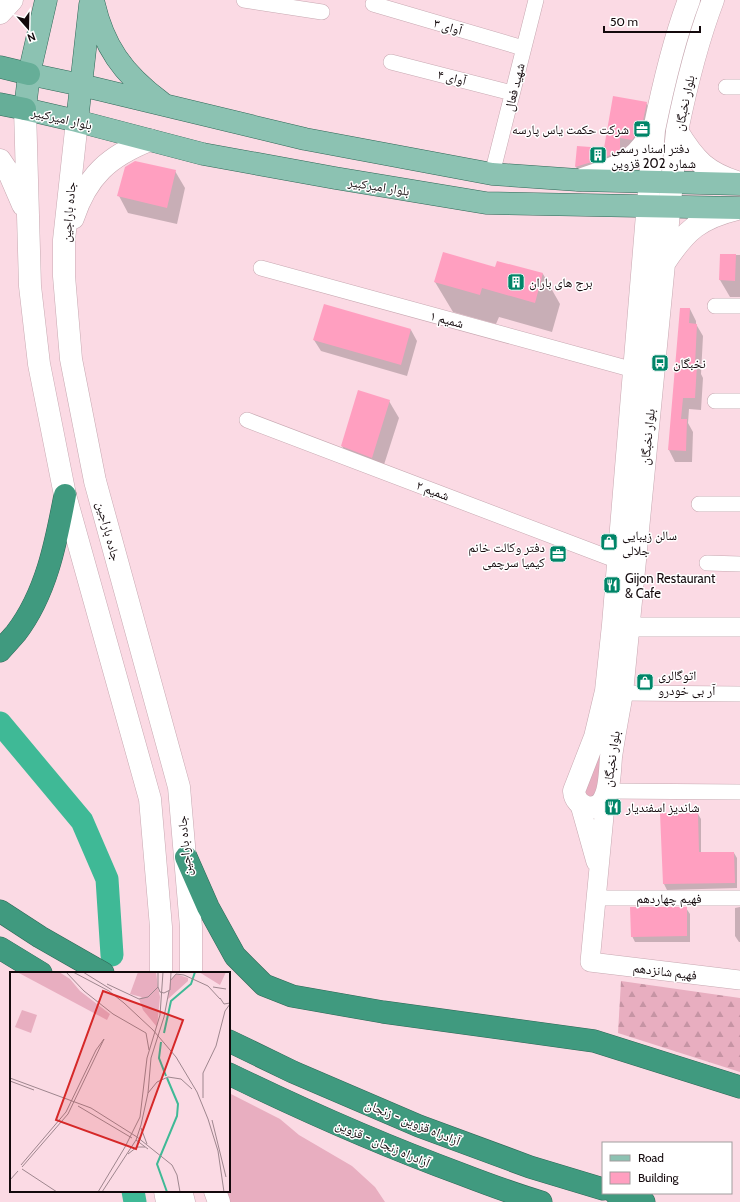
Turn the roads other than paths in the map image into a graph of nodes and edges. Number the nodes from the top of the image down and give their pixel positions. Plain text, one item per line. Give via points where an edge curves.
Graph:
1 (12, 0) edge
2 (46, 0) edge
3 (92, 0) edge
4 (244, 0) edge
5 (536, 0) edge
6 (689, 0) edge
7 (713, 0) edge
8 (373, 4) dead end
9 (322, 12) dead end
10 (0, 13) edge
11 (524, 48) junction
12 (391, 62) dead end
13 (0, 67) edge
14 (29, 74) junction
15 (81, 85) junction
16 (512, 93) junction
17 (0, 104) edge
18 (165, 106) junction
19 (25, 109) junction
20 (77, 121) junction
21 (654, 130) junction
22 (678, 131) junction
23 (150, 140) junction
24 (0, 160) edge
25 (492, 174) junction
26 (578, 180) junction
27 (650, 181) junction
28 (672, 182) junction
29 (738, 184) edge
30 (647, 205) junction
31 (670, 206) junction
32 (737, 208) edge
33 (27, 216) junction
34 (64, 240) junction
35 (665, 262) junction
36 (261, 268) dead end
37 (715, 306) dead end
38 (740, 306) edge
39 (634, 370) junction
40 (715, 401) dead end
41 (740, 401) edge
42 (248, 420) dead end
43 (65, 496) junction
44 (699, 504) dead end
45 (740, 504) edge
46 (618, 561) junction
47 (708, 563) dead end
48 (740, 564) edge
49 (621, 626) junction
50 (740, 627) edge
51 (0, 651) edge
52 (622, 694) junction
53 (740, 694) edge
54 (740, 792) edge
55 (606, 793) junction
56 (580, 805) junction
57 (186, 857) junction
58 (599, 877) junction
59 (597, 898) junction
60 (740, 898) edge
61 (0, 911) edge
62 (0, 948) edge
63 (39, 972) edge
64 (101, 972) edge
65 (161, 972) edge
66 (191, 972) edge
67 (740, 980) edge
68 (230, 1041) edge
69 (230, 1074) edge
70 (740, 1088) edge
71 (602, 1189) edge
72 (165, 1192) edge
73 (181, 1192) edge
74 (201, 1192) edge
75 (215, 1192) edge
76 (618, 1194) edge
77 (167, 1202) edge
78 (184, 1202) edge
79 (204, 1202) edge
80 (219, 1202) edge
81 (541, 1202) edge
82 (644, 1202) edge

1 - 10 main road
2 - 14 main road
3 - 15 main road, جاده باراجین
3 - 18 main road via 108,46 124,69 143,89
4 - 9 street
5 - 11 street, شهید فعال
6 - 21 main road, بلوار نخبگان via 674,44
7 - 22 main road, بلوار نخبگان via 696,51
8 - 11 street, آوای ۳
11 - 16 street, شهید فعال
12 - 16 street, آوای ۴
13 - 14 highway
14 - 15 main road
14 - 19 main road
15 - 18 main road
15 - 20 main road, جاده باراجین
16 - 25 street, شهید فعال
17 - 19 highway
18 - 25 main road via 305,139
19 - 20 main road, بلوار امیرکبیر
19 - 33 main road
20 - 23 main road, بلوار امیرکبیر
20 - 34 main road, جاده باراجین
21 - 26 main road via 632,157 619,165
21 - 27 main road, بلوار نخبگان
22 - 28 main road, بلوار نخبگان
22 - 29 main road via 688,150 704,166
23 - 30 main road, بلوار امیرکبیر via 203,154 486,203
23 - 34 main road via 115,156 100,169 78,202
24 - 33 main road via 10,175
25 - 26 main road
26 - 27 main road
27 - 28 main road
27 - 30 main road, بلوار نخبگان
28 - 29 main road
28 - 31 main road, بلوار نخبگان
29 - 32 main road via 730,189 728,195 729,202
30 - 31 main road, بلوار امیرکبیر
30 - 39 main road, بلوار نخبگان
31 - 32 main road, بلوار امیرکبیر
31 - 35 main road, بلوار نخبگان
32 - 35 main road via 696,225 678,241
33 - 43 main road via 30,286 40,364
34 - 57 main road, جاده باراجین via 64,276 72,359 95,481 179,787
35 - 49 main road, بلوار نخبگان
36 - 39 street, شمیم ۱
37 - 38 street
39 - 46 main road, بلوار نخبگان
40 - 41 street
42 - 46 street, شمیم ۲
43 - 51 highway via 59,529 39,595 16,633
43 - 65 main road via 150,799 161,927
44 - 45 street
46 - 49 main road, بلوار نخبگان
47 - 48 street
49 - 50 street
49 - 52 main road, بلوار نخبگان
49 - 56 main road, بلوار نخبگان via 595,737 574,787 574,794
52 - 53 street
52 - 55 main road, بلوار نخبگان
54 - 55 street
55 - 56 main road, بلوار نخبگان via 596,807
55 - 58 street
56 - 58 street
57 - 66 main road, جاده باراجین
57 - 70 highway via 208,907 235,956 264,985 292,996 316,1001 594,1041
58 - 59 street
59 - 60 street, فهیم چهاردهم
59 - 67 street, فهیم شانزدهم via 590,962
61 - 64 highway
62 - 63 highway
68 - 71 highway, آزادراه قزوین - زنجان via 293,1072 419,1126 530,1167
69 - 81 highway, آزادراه زنجان - قزوین via 407,1154
72 - 77 main road
73 - 78 main road
74 - 79 main road
75 - 80 main road
76 - 82 highway

